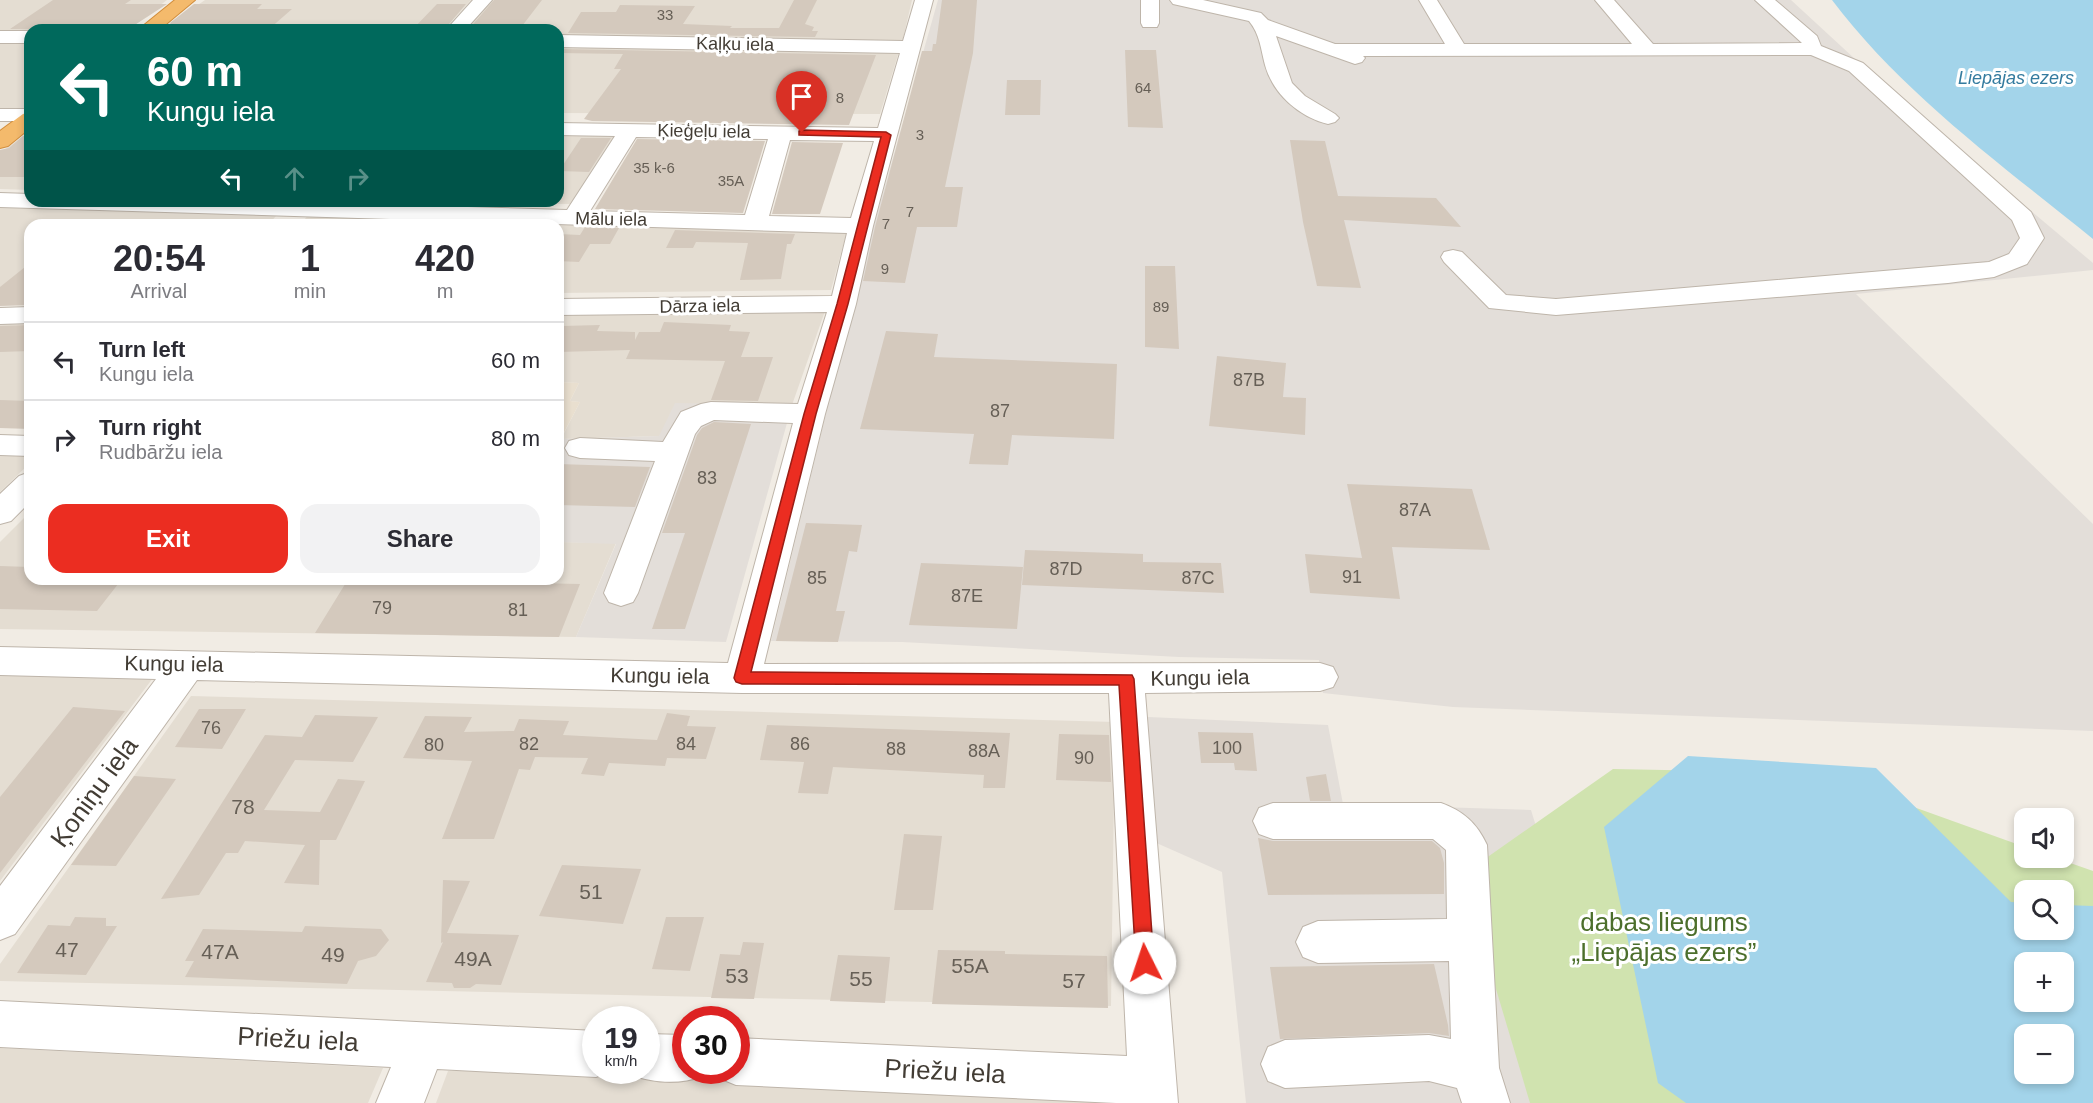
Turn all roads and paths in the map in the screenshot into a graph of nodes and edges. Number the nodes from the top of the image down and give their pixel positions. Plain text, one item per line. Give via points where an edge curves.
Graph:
1 (186, 0) edge
2 (483, 0) edge
3 (924, 0) edge
4 (1150, 0) edge
5 (1179, 0) edge
6 (1428, 0) edge
7 (1604, 0) edge
8 (1764, 0) edge
9 (1150, 23) dead end
10 (155, 24) edge
11 (461, 24) edge
12 (1264, 25) junction
13 (0, 37) edge
14 (24, 37) edge
15 (564, 41) edge
16 (912, 47) junction
17 (1458, 50) junction
18 (1648, 50) junction
19 (1813, 50) junction
20 (1334, 51) junction
21 (1376, 66) dead end
22 (0, 115) edge
23 (24, 116) edge
24 (1328, 118) dead end
25 (24, 121) edge
26 (564, 129) edge
27 (630, 130) junction
28 (781, 133) junction
29 (886, 135) junction
30 (0, 141) edge
31 (0, 200) edge
32 (24, 201) edge
33 (172, 207) edge
34 (295, 212) edge
35 (574, 218) junction
36 (754, 222) junction
37 (861, 226) junction
38 (1453, 257) dead end
39 (843, 304) junction
40 (564, 307) edge
41 (0, 315) edge
42 (24, 315) edge
43 (810, 414) junction
44 (0, 445) edge
45 (24, 446) edge
46 (580, 448) dead end
47 (674, 452) junction
48 (24, 489) edge
49 (0, 513) edge
50 (621, 593) dead end
51 (0, 661) edge
52 (188, 664) junction
53 (1320, 677) dead end
54 (742, 678) junction
55 (1126, 679) junction
56 (1273, 821) dead end
57 (0, 920) edge
58 (1470, 939) junction
59 (1318, 942) dead end
60 (0, 1024) edge
61 (423, 1046) junction
62 (582, 1053) edge
63 (750, 1062) edge
64 (1285, 1064) dead end
65 (1480, 1085) edge
66 (1153, 1092) edge
67 (400, 1103) edge

1 - 10 highway
2 - 11 street
3 - 16 street
4 - 9 street
5 - 12 street via 1255,17
6 - 17 street
7 - 18 street
8 - 19 street via 1810,40
12 - 20 street
12 - 24 street via 1282,84 1296,100
13 - 14 street
15 - 16 street, Kaļķu iela
16 - 29 street
17 - 18 street
17 - 20 street
18 - 19 street
19 - 38 street via 1856,67 2023,217 2032,238 2018,259 1994,269 1948,276 1556,307 1498,302
20 - 21 street
22 - 23 street
25 - 30 highway
26 - 27 street, Ķieģeļu iela
27 - 28 street, Ķieģeļu iela
27 - 35 street
28 - 29 street, Ķieģeļu iela
28 - 36 street
29 - 37 street
31 - 32 street, Mālu iela
33 - 34 street, Mālu iela
34 - 35 street, Mālu iela
35 - 36 street, Mālu iela
36 - 37 street, Mālu iela
37 - 39 street
39 - 40 street, Dārza iela
39 - 43 street
41 - 42 street
43 - 47 street via 711,411 691,419
43 - 54 street
44 - 45 street
46 - 47 street
47 - 50 street
48 - 49 street
51 - 52 street, Kungu iela
52 - 54 street, Kungu iela
52 - 57 street, Ķoniņu iela
53 - 55 street, Kungu iela
54 - 55 street, Kungu iela
55 - 66 street
56 - 58 street via 1441,821 1466,845
58 - 59 street
58 - 65 street
60 - 61 street, Priežu iela
61 - 62 street, Priežu iela
61 - 67 street
63 - 66 street, Priežu iela
64 - 65 street via 1429,1058

